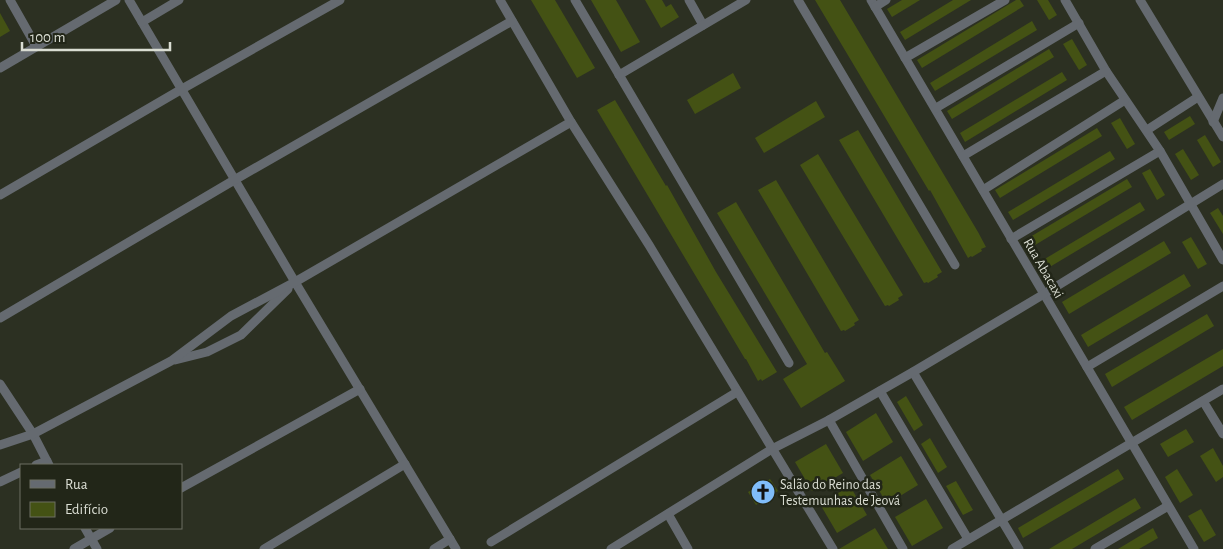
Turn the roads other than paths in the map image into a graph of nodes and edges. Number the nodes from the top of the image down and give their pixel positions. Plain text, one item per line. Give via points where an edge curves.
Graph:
1 (10, 0) edge
2 (116, 0) edge
3 (129, 0) edge
4 (179, 0) edge
5 (340, 0) edge
6 (500, 0) edge
7 (575, 0) edge
8 (689, 0) edge
9 (746, 0) edge
10 (798, 0) edge
11 (886, 0) edge
12 (1005, 0) edge
13 (1065, 0) edge
14 (1140, 0) edge
15 (873, 3) edge
16 (512, 20) junction
17 (142, 22) junction
18 (1079, 23) junction
19 (703, 25) junction
20 (36, 46) junction
21 (905, 58) junction
22 (0, 68) edge
23 (1106, 71) junction
24 (619, 74) junction
25 (182, 89) junction
26 (1198, 97) junction
27 (1223, 98) edge
28 (1125, 100) junction
29 (936, 108) junction
30 (571, 122) junction
31 (1213, 122) junction
32 (1147, 130) junction
33 (1223, 137) edge
34 (1160, 151) junction
35 (963, 156) junction
36 (236, 179) junction
37 (1223, 184) edge
38 (983, 190) junction
39 (0, 195) edge
40 (1190, 204) junction
41 (1012, 239) junction
42 (1223, 260) edge
43 (955, 266) dead end
44 (296, 282) junction
45 (1223, 286) edge
46 (1044, 294) junction
47 (0, 318) edge
48 (171, 361) junction
49 (789, 363) dead end
50 (1087, 367) junction
51 (913, 372) junction
52 (0, 384) edge
53 (360, 389) junction
54 (1223, 389) edge
55 (880, 391) junction
56 (737, 392) junction
57 (1203, 401) junction
58 (829, 420) junction
59 (33, 434) junction
60 (1223, 434) edge
61 (1132, 444) junction
62 (0, 445) edge
63 (772, 449) junction
64 (48, 463) edge
65 (406, 464) junction
66 (20, 472) edge
67 (0, 482) edge
68 (182, 487) edge
69 (1168, 506) junction
70 (668, 514) junction
71 (1002, 520) junction
72 (86, 529) edge
73 (108, 529) edge
74 (91, 538) junction
75 (450, 539) junction
76 (968, 539) junction
77 (491, 542) dead end
78 (74, 549) edge
79 (97, 549) edge
80 (264, 549) edge
81 (434, 549) edge
82 (456, 549) edge
83 (611, 549) edge
84 (688, 549) edge
85 (833, 549) edge
86 (903, 549) edge
87 (952, 549) edge
88 (1019, 549) edge
89 (1095, 549) edge
90 (1194, 549) edge

1 - 20 street
2 - 20 street
3 - 17 street
4 - 17 street
5 - 25 street
6 - 16 street
7 - 24 street
8 - 19 street
9 - 19 street
10 - 43 street
11 - 15 street
12 - 21 street
13 - 18 street
14 - 26 street
15 - 21 street, Rua Abacaxi
16 - 30 street
16 - 36 street
17 - 25 street
18 - 23 street
18 - 29 street
19 - 24 street
20 - 22 street
21 - 29 street, Rua Abacaxi
23 - 28 street
23 - 35 street
24 - 49 street
25 - 36 street
25 - 39 street
26 - 31 street
26 - 32 street
27 - 31 street
28 - 32 street
28 - 38 street
29 - 35 street, Rua Abacaxi
30 - 44 street
30 - 56 street
31 - 33 street
32 - 34 street
34 - 40 street
34 - 41 street
35 - 38 street, Rua Abacaxi
36 - 44 street
36 - 47 street
37 - 40 street
38 - 41 street, Rua Abacaxi
40 - 42 street
40 - 46 street
41 - 46 street, Rua Abacaxi
44 - 48 street via 231,316
44 - 48 street via 241,335 207,352
44 - 53 street
45 - 50 street
46 - 50 street, Rua Abacaxi
46 - 51 street
48 - 59 street
50 - 61 street, Rua Abacaxi
51 - 55 street
51 - 71 street
52 - 59 street
53 - 65 street
53 - 68 street
54 - 57 street
55 - 58 street
55 - 76 street
56 - 63 street
56 - 77 street
57 - 60 street
57 - 61 street
58 - 63 street
58 - 86 street
59 - 62 street
59 - 64 street
61 - 69 street, Rua Abacaxi
61 - 71 street
63 - 70 street
63 - 85 street
65 - 75 street
65 - 80 street
66 - 67 street
69 - 89 street
69 - 90 street, Rua Abacaxi
70 - 83 street
70 - 84 street
71 - 76 street
71 - 88 street
72 - 74 street
73 - 74 street
74 - 78 street
74 - 79 street
75 - 81 street
75 - 82 street
76 - 87 street

